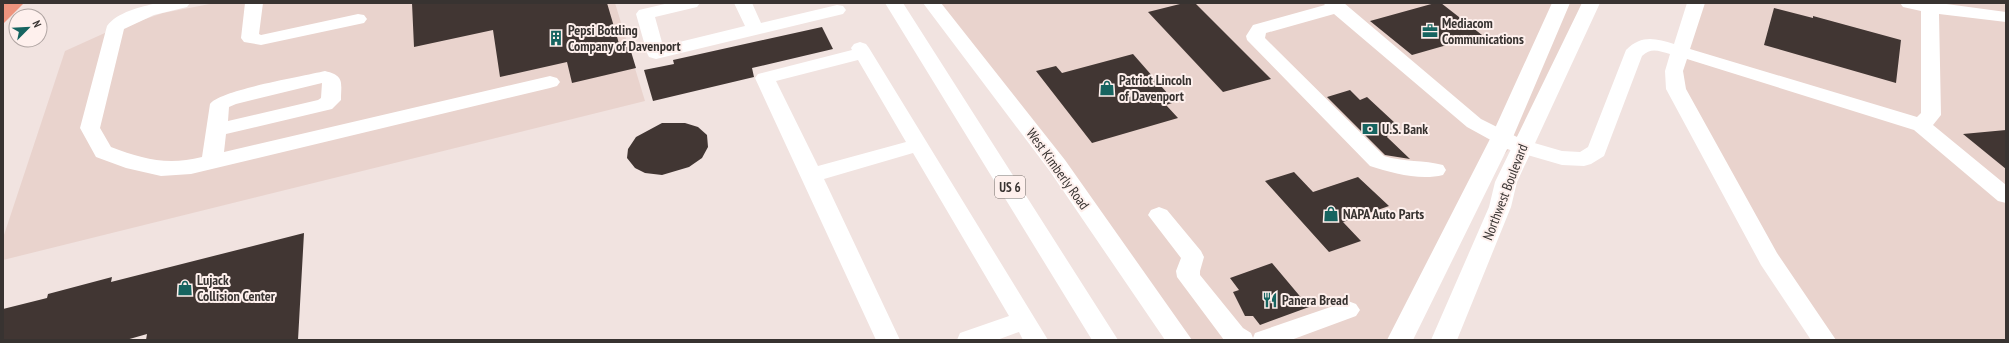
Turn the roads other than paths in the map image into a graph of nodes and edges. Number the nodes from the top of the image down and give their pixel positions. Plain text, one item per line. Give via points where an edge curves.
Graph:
1 (181, 3) edge
2 (254, 3) edge
3 (691, 3) edge
4 (743, 3) edge
5 (894, 3) edge
6 (932, 3) edge
7 (1561, 3) edge
8 (1591, 3) edge
9 (1696, 3) edge
10 (1909, 3) edge
11 (1950, 3) edge
12 (1335, 5) edge
13 (1930, 6) edge
14 (837, 10) dead end
15 (2002, 17) edge
16 (358, 20) dead end
17 (756, 29) junction
18 (1680, 50) junction
19 (550, 82) dead end
20 (1921, 125) junction
21 (216, 130) junction
22 (1502, 137) junction
23 (919, 145) junction
24 (1523, 146) junction
25 (212, 162) junction
26 (1436, 170) dead end
27 (812, 175) junction
28 (2006, 196) edge
29 (1159, 215) dead end
30 (1348, 310) dead end
31 (1030, 330) edge
32 (888, 340) edge
33 (970, 340) edge
34 (1105, 340) edge
35 (1179, 340) edge
36 (1242, 340) edge
37 (1264, 340) edge
38 (1400, 340) edge
39 (1444, 340) edge
40 (1824, 340) edge

1 - 25 street via 149,11 116,26 90,128 103,152 133,163 161,169 191,167
2 - 16 street via 250,38 261,40
3 - 17 street via 645,14 656,53
4 - 17 street
5 - 34 main road, US 6
6 - 35 main road, West Kimberly Road via 1057,165
7 - 22 main road, Northwest Boulevard
8 - 24 main road, Northwest Boulevard
9 - 18 street
10 - 13 street
11 - 15 street
12 - 22 street via 1459,112
12 - 26 street via 1259,29 1255,36 1256,40 1377,161 1396,167
13 - 15 street
13 - 20 street via 1932,114
14 - 17 street
18 - 20 street
18 - 24 street via 1656,44 1641,46 1633,54 1597,151 1584,159 1562,158
18 - 40 street via 1674,71 1676,89 1769,260
19 - 25 street
20 - 28 street
21 - 21 street via 220,104 230,99 325,77 332,80 331,100 325,105
21 - 25 street
22 - 24 street
22 - 38 main road, Northwest Boulevard
23 - 27 street
23 - 27 street via 861,50 765,78
23 - 31 street
24 - 39 main road, Northwest Boulevard via 1506,182 1500,207
27 - 32 street
29 - 36 street via 1193,257 1188,277 1234,336
30 - 37 street
31 - 33 street

